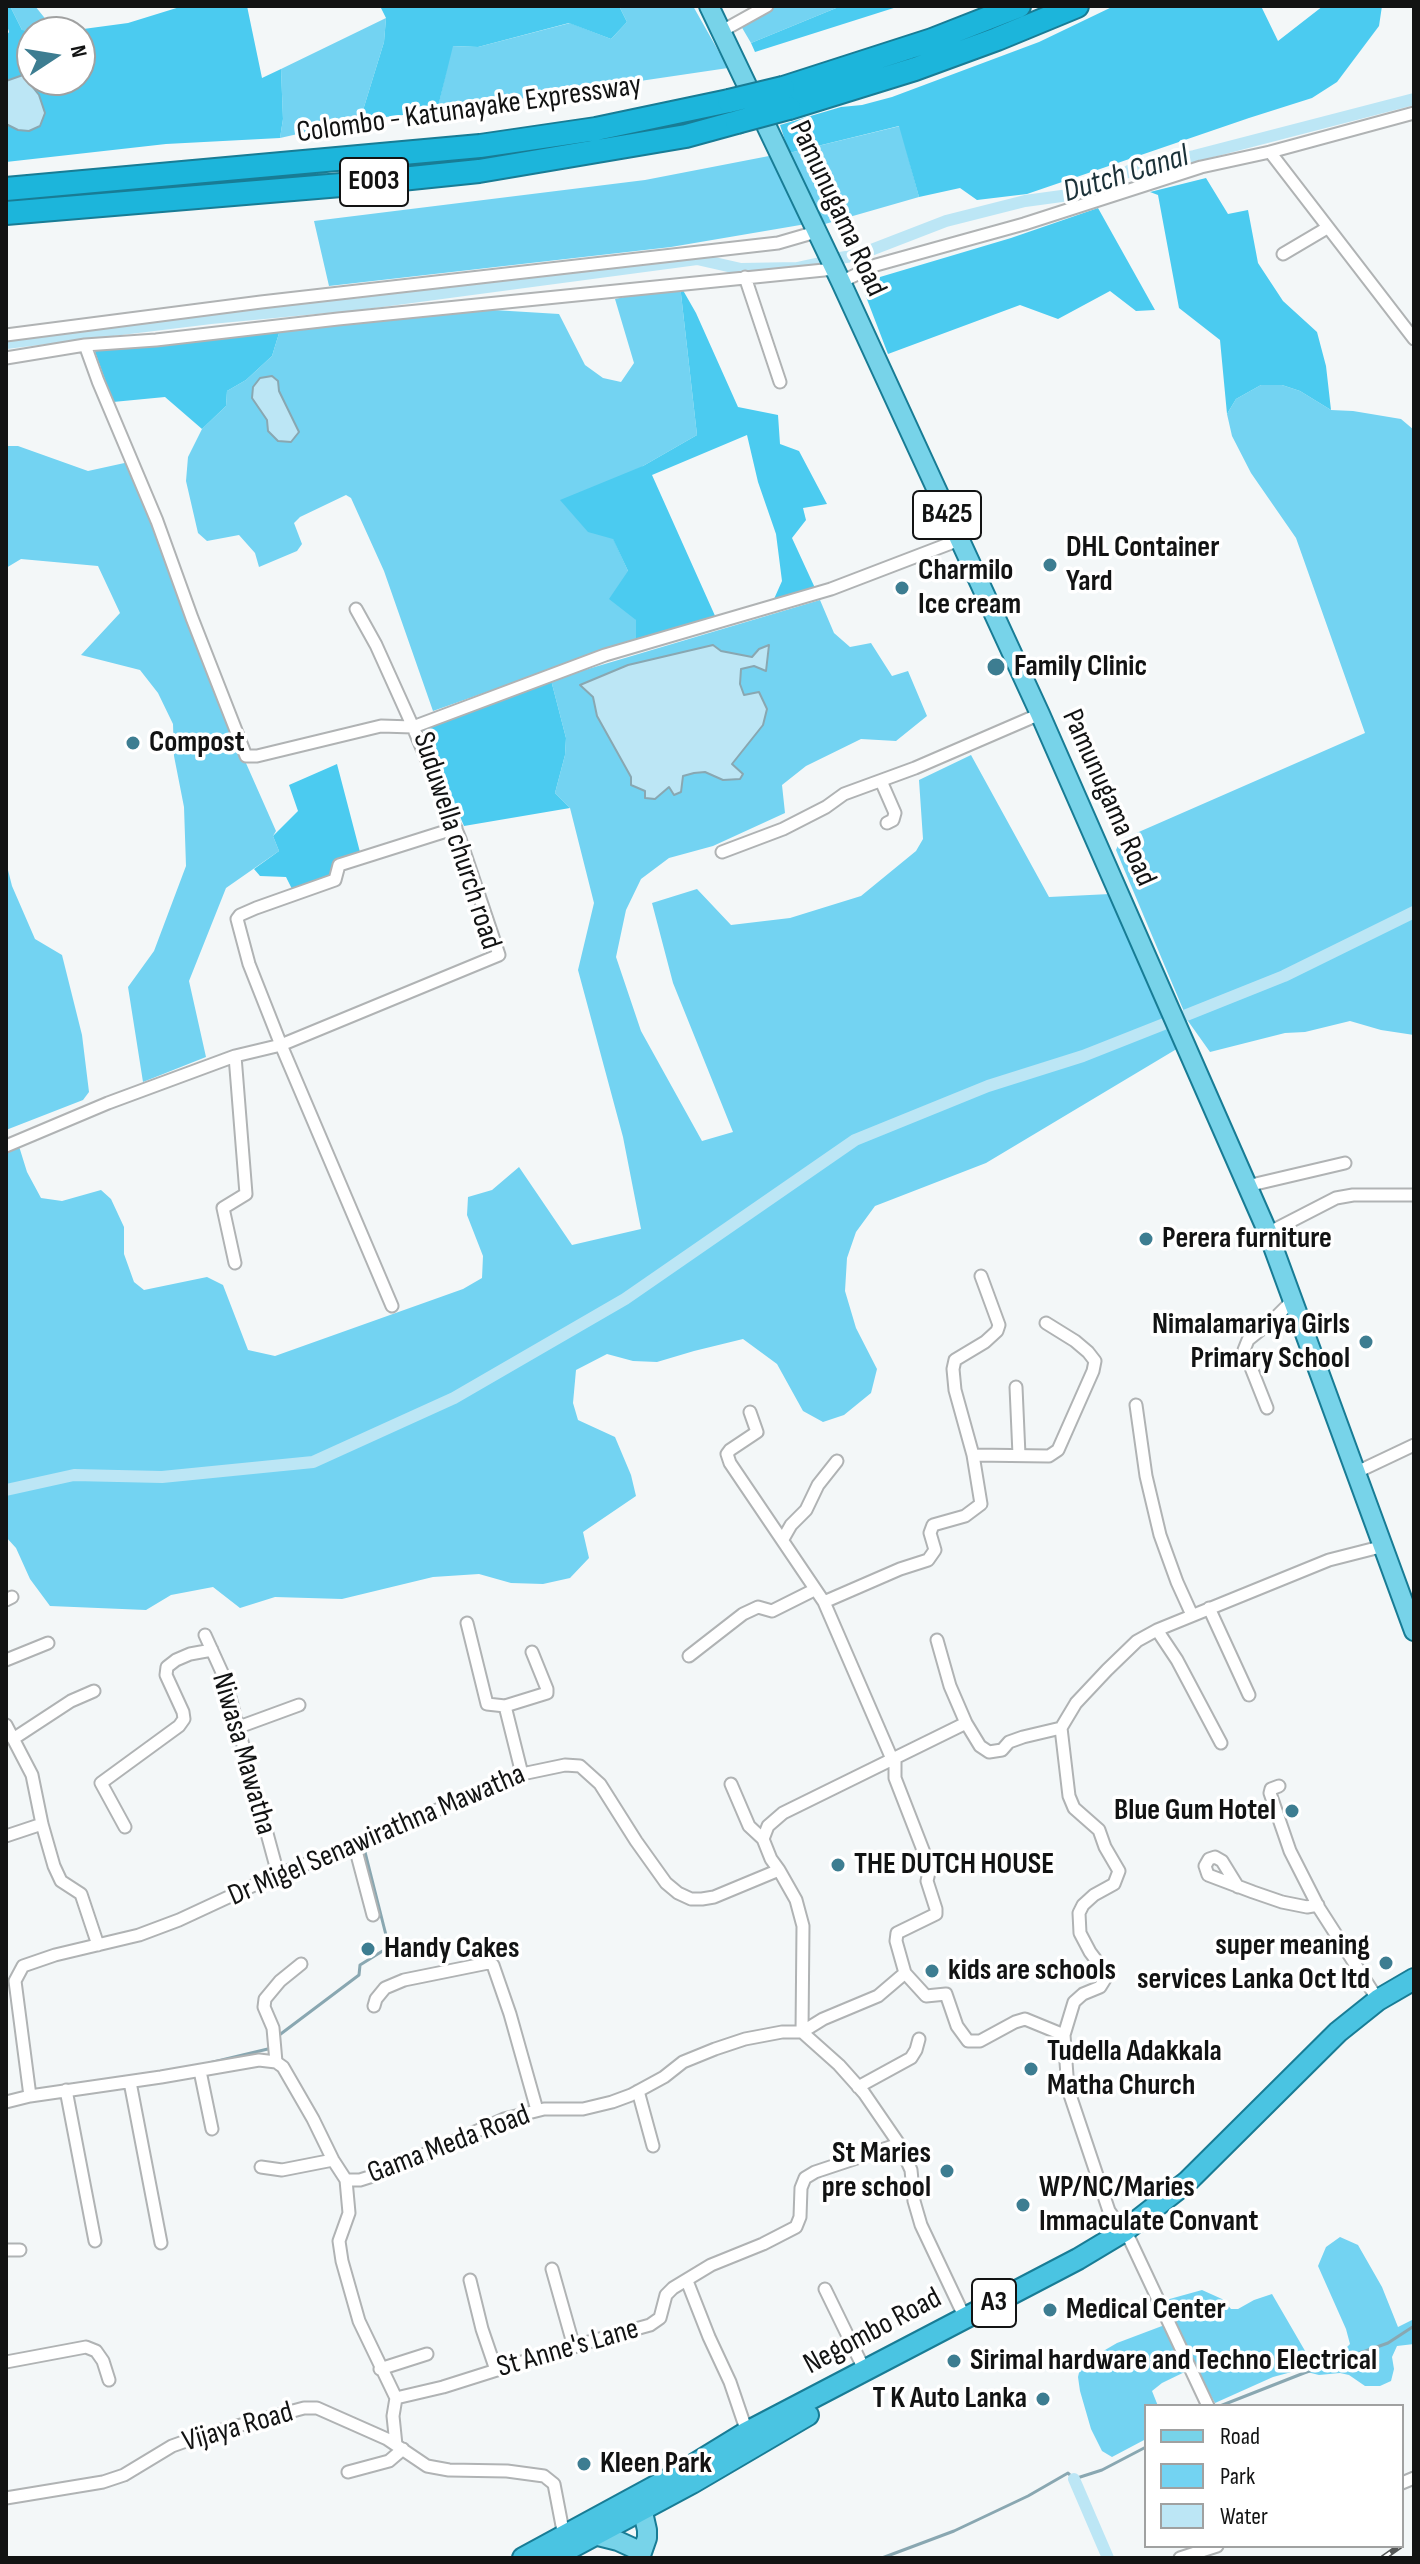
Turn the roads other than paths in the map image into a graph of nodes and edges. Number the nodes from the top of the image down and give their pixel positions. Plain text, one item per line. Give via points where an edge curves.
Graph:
1 (709, 6) edge
2 (767, 6) edge
3 (1019, 6) edge
4 (1077, 6) edge
5 (722, 31) junction
6 (786, 98) junction
7 (733, 112) junction
8 (1414, 113) edge
9 (1270, 152) junction
10 (6, 189) edge
11 (6, 213) edge
12 (1327, 228) junction
13 (816, 232) junction
14 (1283, 254) dead end
15 (838, 275) junction
16 (745, 277) junction
17 (6, 335) edge
18 (1414, 339) edge
19 (85, 345) junction
20 (6, 358) edge
21 (780, 382) dead end
22 (959, 540) junction
23 (356, 609) dead end
24 (1040, 714) junction
25 (413, 727) junction
26 (881, 781) junction
27 (887, 823) dead end
28 (456, 828) junction
29 (722, 852) dead end
30 (281, 1045) junction
31 (235, 1056) junction
32 (6, 1146) edge
33 (1345, 1163) dead end
34 (1247, 1186) junction
35 (1414, 1195) edge
36 (1268, 1233) junction
37 (235, 1263) dead end
38 (981, 1276) dead end
39 (1293, 1300) junction
40 (392, 1306) dead end
41 (1046, 1323) dead end
42 (1016, 1387) dead end
43 (1136, 1405) dead end
44 (1267, 1408) dead end
45 (750, 1412) dead end
46 (1414, 1445) edge
47 (973, 1455) junction
48 (1019, 1455) junction
49 (837, 1461) dead end
50 (1357, 1472) junction
51 (783, 1539) junction
52 (1384, 1546) junction
53 (814, 1590) junction
54 (824, 1602) junction
55 (1209, 1608) junction
56 (1192, 1615) junction
57 (467, 1623) dead end
58 (1414, 1629) edge
59 (1157, 1630) junction
60 (205, 1635) dead end
61 (937, 1640) dead end
62 (48, 1643) dead end
63 (212, 1650) junction
64 (532, 1652) dead end
65 (689, 1656) dead end
66 (6, 1660) edge
67 (94, 1691) dead end
68 (1249, 1695) dead end
69 (299, 1705) dead end
70 (505, 1706) junction
71 (966, 1723) junction
72 (6, 1725) edge
73 (239, 1727) junction
74 (1061, 1728) junction
75 (11, 1741) edge
76 (1221, 1743) dead end
77 (894, 1759) junction
78 (522, 1774) junction
79 (731, 1784) dead end
80 (1279, 1786) dead end
81 (42, 1824) junction
82 (125, 1827) dead end
83 (6, 1836) edge
84 (763, 1839) junction
85 (355, 1847) junction
86 (779, 1870) junction
87 (278, 1874) junction
88 (1238, 1887) dead end
89 (1318, 1905) junction
90 (373, 1915) dead end
91 (98, 1945) junction
92 (301, 1964) dead end
93 (905, 1973) junction
94 (1414, 1979) edge
95 (1414, 1993) edge
96 (1378, 2000) junction
97 (374, 2006) dead end
98 (802, 2032) junction
99 (1064, 2035) junction
100 (919, 2039) dead end
101 (276, 2062) junction
102 (200, 2071) junction
103 (130, 2082) junction
104 (858, 2087) junction
105 (66, 2090) junction
106 (638, 2091) junction
107 (30, 2096) junction
108 (6, 2102) edge
109 (537, 2110) junction
110 (212, 2129) dead end
111 (899, 2144) junction
112 (653, 2146) dead end
113 (333, 2160) junction
114 (261, 2167) dead end
115 (346, 2180) junction
116 (1126, 2236) junction
117 (95, 2241) dead end
118 (161, 2243) dead end
119 (6, 2250) edge
120 (20, 2250) dead end
121 (552, 2269) dead end
122 (470, 2280) dead end
123 (687, 2281) junction
124 (825, 2289) dead end
125 (965, 2318) junction
126 (574, 2347) junction
127 (427, 2354) dead end
128 (6, 2362) edge
129 (380, 2369) junction
130 (496, 2370) junction
131 (865, 2371) junction
132 (109, 2380) dead end
133 (396, 2398) junction
134 (1206, 2403) edge
135 (747, 2432) junction
136 (400, 2447) junction
137 (348, 2472) dead end
138 (6, 2498) edge
139 (663, 2499) junction
140 (637, 2504) junction
141 (594, 2535) junction
142 (564, 2536) junction
143 (1211, 2548) edge
144 (643, 2550) edge
145 (523, 2558) edge
146 (552, 2558) edge
147 (1180, 2558) edge

1 - 5 main road, Pamunugama Road / B425
2 - 5 street
3 - 6 highway, Colombo - Katunayake Expressway / E003
4 - 6 highway, Colombo - Katunayake Expressway / E003 via 915,69
5 - 13 main road, Pamunugama Road / B425
6 - 7 highway, Colombo - Katunayake Expressway / E003, bridge
7 - 10 highway, Colombo - Katunayake Expressway / E003 via 480,146
7 - 11 highway, Colombo - Katunayake Expressway / E003 via 686,136 479,171
8 - 9 street
9 - 12 street
9 - 15 street via 1201,167 1024,224
12 - 14 street
12 - 18 street
13 - 15 main road, Pamunugama Road / B425
13 - 17 street via 778,243
15 - 16 street
15 - 22 main road, Pamunugama Road / B425
16 - 19 street
16 - 21 street
19 - 20 street
19 - 25 street via 246,756 381,726
22 - 24 main road, Pamunugama Road / B425
22 - 25 street, Suduwella church road via 831,589 605,655
23 - 25 street
24 - 26 street
24 - 34 main road, Pamunugama Road / B425
25 - 28 street, Suduwella church road
26 - 27 street via 895,813
26 - 29 street
28 - 30 street, Suduwella church road via 499,955
28 - 30 street via 339,865 335,880 240,915 249,964
30 - 31 street, Suduwella church road
30 - 40 street
31 - 32 street, Suduwella church road
31 - 37 street via 246,1194 223,1208
33 - 34 street
34 - 36 main road, Pamunugama Road / B425
35 - 36 street via 1336,1198
36 - 39 main road, Pamunugama Road / B425
38 - 47 street via 999,1325 985,1342 955,1360 953,1369
39 - 44 street via 1248,1340 1244,1350
39 - 50 main road, Pamunugama Road / B425
41 - 48 street via 1088,1352 1095,1366 1058,1450 1049,1456
42 - 48 street
43 - 56 street via 1160,1535
45 - 51 street via 757,1432 727,1454
46 - 50 street
47 - 48 street
47 - 54 street via 981,1504 965,1516 933,1525 935,1550 928,1560
49 - 51 street
50 - 52 main road, Pamunugama Road / B425
51 - 53 street
52 - 55 street via 1329,1560
52 - 58 main road, Pamunugama Road / B425
53 - 54 street
53 - 65 street via 772,1611 758,1607 743,1614
54 - 77 street
55 - 56 street
55 - 68 street
56 - 59 street
57 - 70 street via 487,1704
59 - 74 street via 1107,1670
59 - 76 street
60 - 63 street, Niwasa Mawatha
61 - 71 street
62 - 66 street
63 - 73 street, Niwasa Mawatha
63 - 82 street via 190,1654 167,1667 184,1719 101,1783
64 - 70 street via 547,1693
67 - 75 street
69 - 73 street
70 - 78 street
71 - 74 street via 989,1752
71 - 77 street
72 - 75 street
73 - 87 street, Niwasa Mawatha
74 - 99 street via 1069,1796 1074,1808 1099,1830 1119,1871 1114,1884 1094,1895 1079,1913 1080,1933 1105,1979 1074,2002
75 - 81 street via 32,1775
77 - 84 street via 783,1813
77 - 93 street via 895,1778 930,1868 927,1881 936,1909 936,1914 897,1933
78 - 85 street, Dr Migel Senawirathna Mawatha
78 - 86 street, Dr Migel Senawirathna Mawatha via 565,1765 588,1771 666,1883 691,1899 714,1897
79 - 84 street via 749,1826
80 - 89 street via 1270,1793 1290,1851
81 - 83 street
81 - 91 street via 54,1866 61,1881 81,1894
84 - 86 street
85 - 87 street, Dr Migel Senawirathna Mawatha
85 - 90 street
86 - 98 street via 803,1926
87 - 91 street, Dr Migel Senawirathna Mawatha via 179,1920
88 - 89 street via 1282,1902
89 - 96 street
91 - 107 street, Dr Migel Senawirathna Mawatha via 23,1966 15,1981
92 - 101 street via 265,1999
93 - 98 street via 878,1996
93 - 99 street via 926,1996 946,1994 968,2041 980,2041 1025,2019
94 - 96 highway, Negombo Road / A3
95 - 116 highway, Negombo Road / A3 via 1345,2043 1173,2209
96 - 116 highway, Negombo Road / A3
97 - 109 street via 385,1988 404,1980 493,1965
98 - 104 street
98 - 106 street, Gama Meda Road via 715,2049
99 - 116 street via 1068,2089 1109,2211
100 - 104 street via 911,2058
101 - 102 street
101 - 113 street, Gama Meda Road
102 - 103 street
102 - 110 street
103 - 105 street
103 - 118 street
104 - 111 street
105 - 107 street
105 - 117 street
106 - 109 street, Gama Meda Road via 583,2109
106 - 112 street
107 - 108 street
109 - 115 street, Gama Meda Road via 504,2119 382,2173
111 - 123 street, St Anne's Lane via 805,2178 796,2227
111 - 125 street via 911,2170 921,2225
113 - 114 street via 282,2170
113 - 115 street, Gama Meda Road
115 - 129 street via 349,2213 339,2241 342,2261
116 - 125 highway, Negombo Road / A3
116 - 134 street
116 - 139 highway, Negombo Road / A3 via 1074,2274 831,2401
119 - 120 street
121 - 126 street
122 - 130 street
123 - 126 street, St Anne's Lane via 666,2295 660,2318 650,2325
123 - 135 street
124 - 131 street
125 - 131 highway, Negombo Road / A3
126 - 130 street, St Anne's Lane
127 - 129 street
128 - 132 street via 86,2347 103,2361
129 - 133 street
130 - 133 street, St Anne's Lane
131 - 135 highway, Negombo Road / A3
133 - 136 street via 393,2416
135 - 140 highway, Negombo Road / A3
136 - 137 street via 389,2461
136 - 138 street, Vijaya Road via 317,2408 304,2408 172,2446 103,2482
136 - 142 street, Vijaya Road via 427,2466 544,2476 554,2484
139 - 140 highway, Negombo Road / A3
139 - 144 main road
140 - 141 highway, Negombo Road / A3
140 - 142 highway, Negombo Road / A3
140 - 144 main road
141 - 144 main road
141 - 146 highway, Negombo Road / A3
142 - 145 highway, Negombo Road / A3
143 - 147 street

